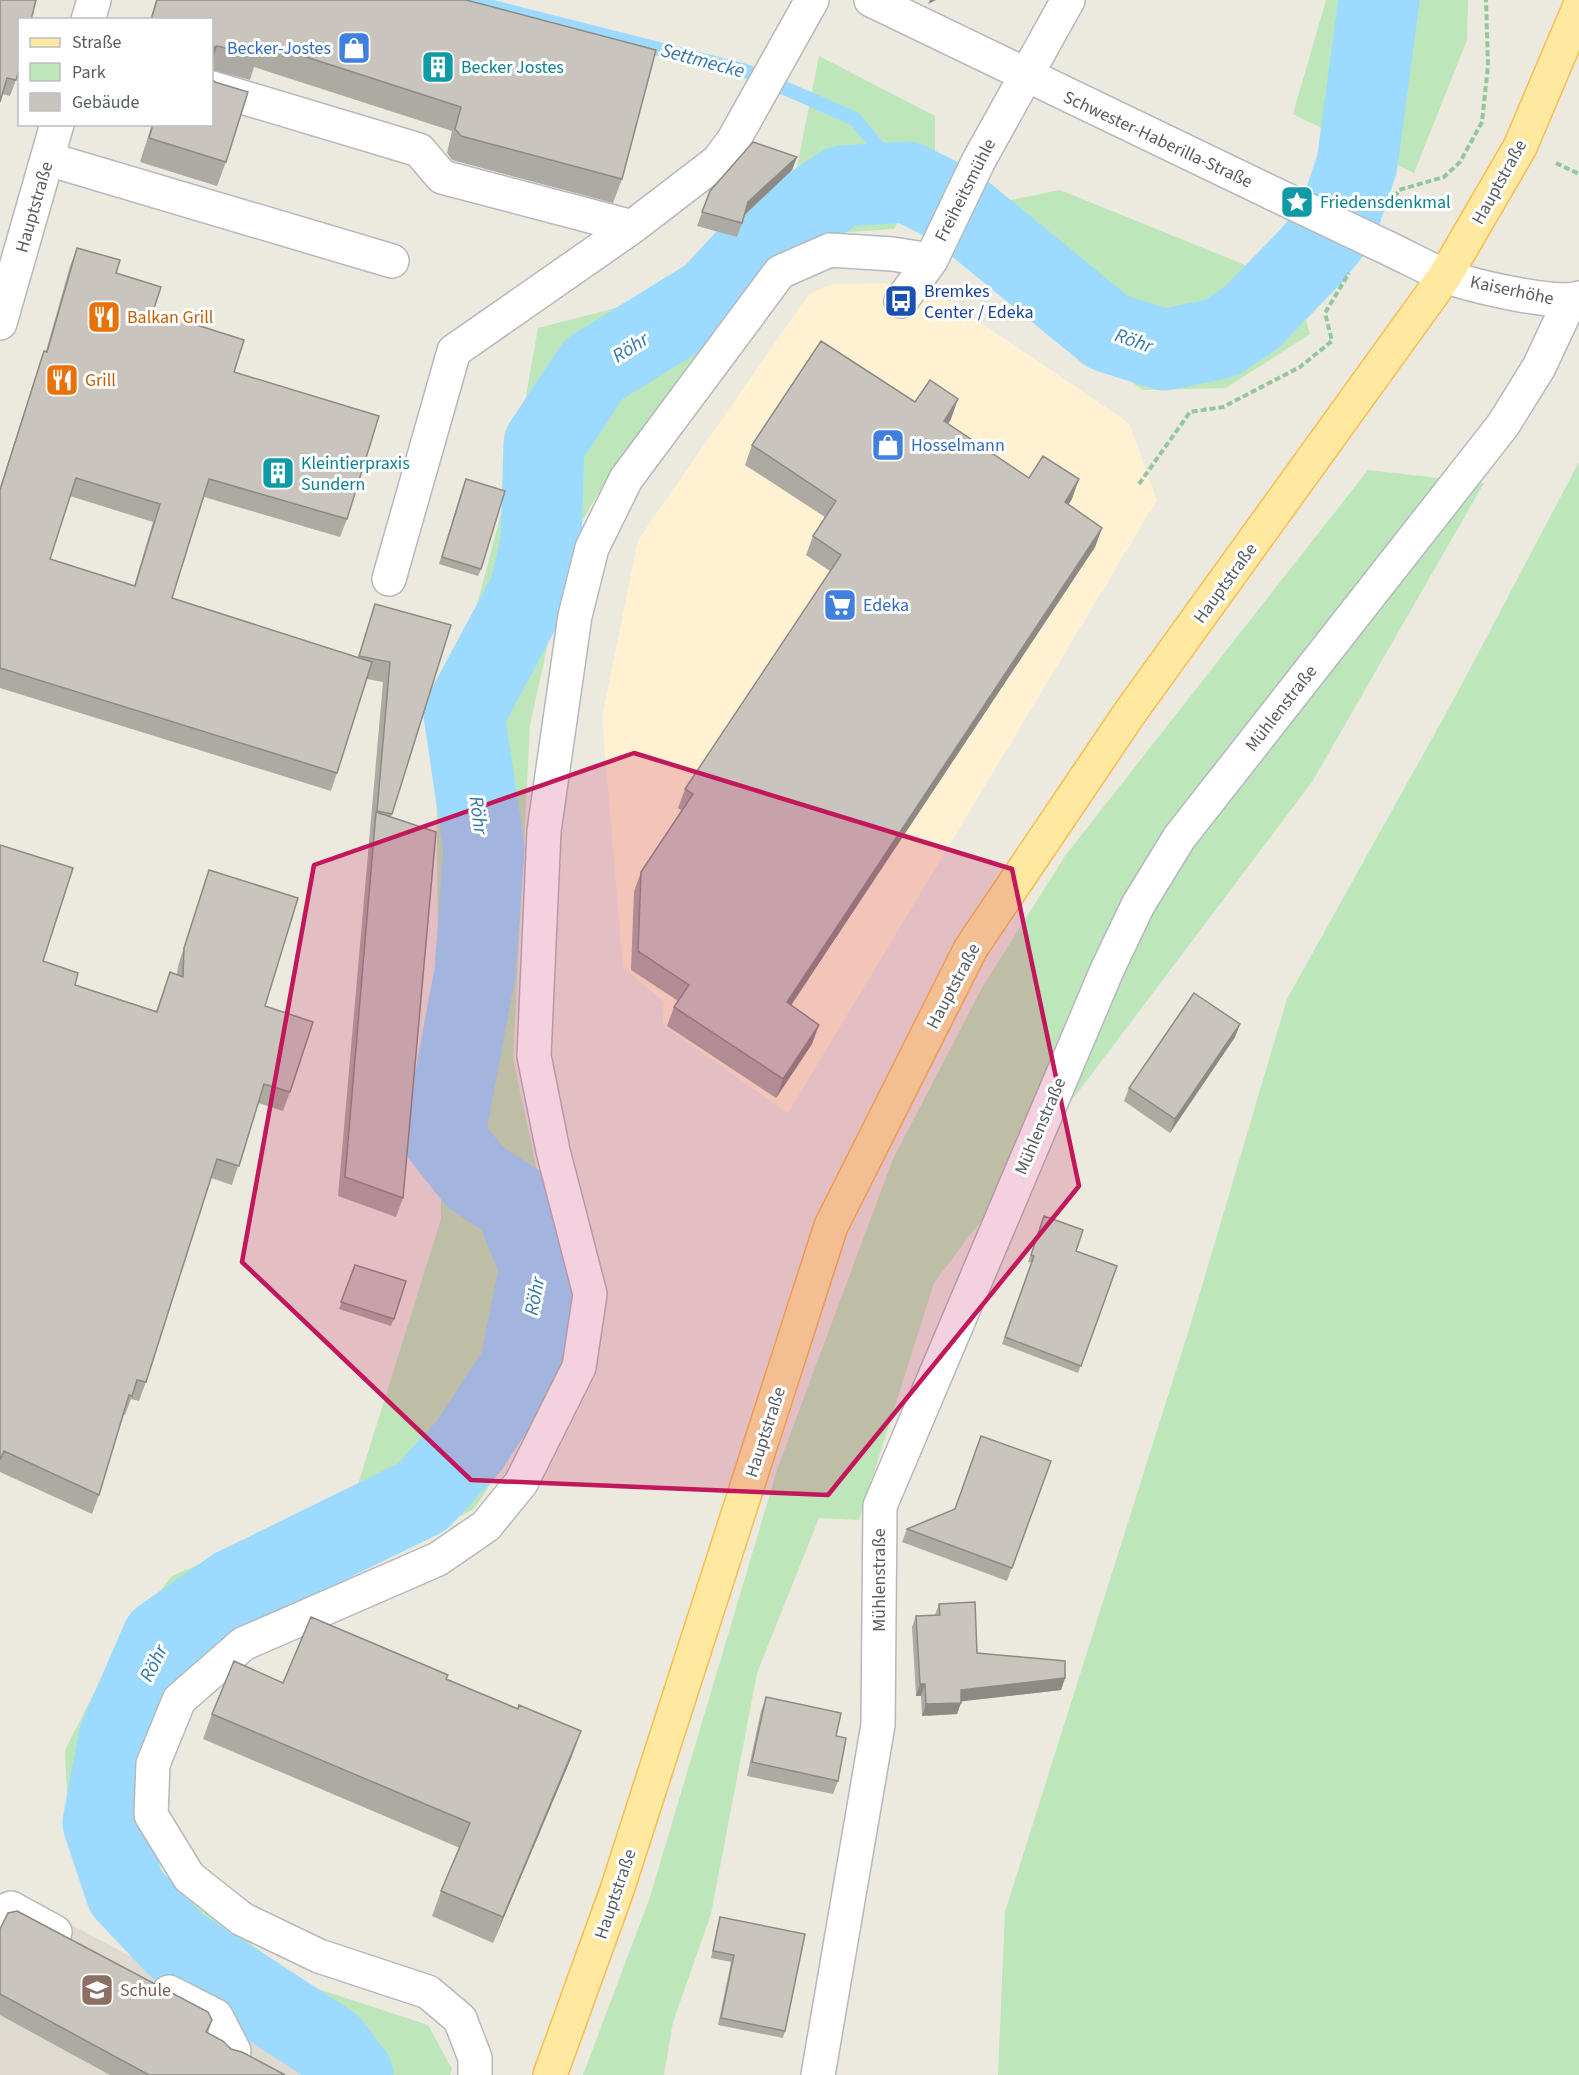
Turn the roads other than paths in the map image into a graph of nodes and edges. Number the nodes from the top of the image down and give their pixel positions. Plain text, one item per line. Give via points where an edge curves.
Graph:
1 (94, 0) edge
2 (812, 0) edge
3 (871, 0) edge
4 (1068, 0) edge
5 (1579, 8) edge
6 (89, 18) edge
7 (1026, 77) junction
8 (213, 88) edge
9 (56, 126) edge
10 (48, 159) junction
11 (632, 226) junction
12 (932, 257) junction
13 (392, 261) dead end
14 (1446, 276) junction
15 (1575, 300) edge
16 (901, 301) dead end
17 (0, 323) edge
18 (389, 579) dead end
19 (0, 1913) edge
20 (82, 1946) edge
21 (144, 1978) edge
22 (234, 2051) edge
23 (475, 2075) edge
24 (550, 2075) edge
25 (818, 2075) edge

1 - 6 street
2 - 11 street via 718,161
3 - 7 street, Schwester-Haberilla-Straße
4 - 7 street, Freiheitsmühle
5 - 14 main road, Hauptstraße via 1520,147
7 - 12 street, Freiheitsmühle via 979,160
7 - 14 street, Schwester-Haberilla-Straße, bridge
8 - 11 street via 419,150 442,177
9 - 10 street, Hauptstraße
10 - 13 street
10 - 17 street, Hauptstraße
11 - 18 street via 454,351
12 - 16 street, Freiheitsmühle
12 - 23 street via 830,250 780,272 626,479 592,548 575,616 544,831 534,1056 553,1151 590,1294 579,1367 521,1483 486,1526 438,1558 243,1644 179,1700 153,1764 151,1815 189,1877 242,1919 300,1947 428,1992 460,2019 475,2058
14 - 15 street, Kaiserhöhe via 1537,298
14 - 24 main road, Hauptstraße via 1129,714 970,948 831,1226 617,1890
15 - 25 street, Mühlenstraße via 1503,425 1179,837 1138,905 1080,1031 880,1506 878,1725
19 - 20 street via 10,1908
21 - 22 street via 216,2016

